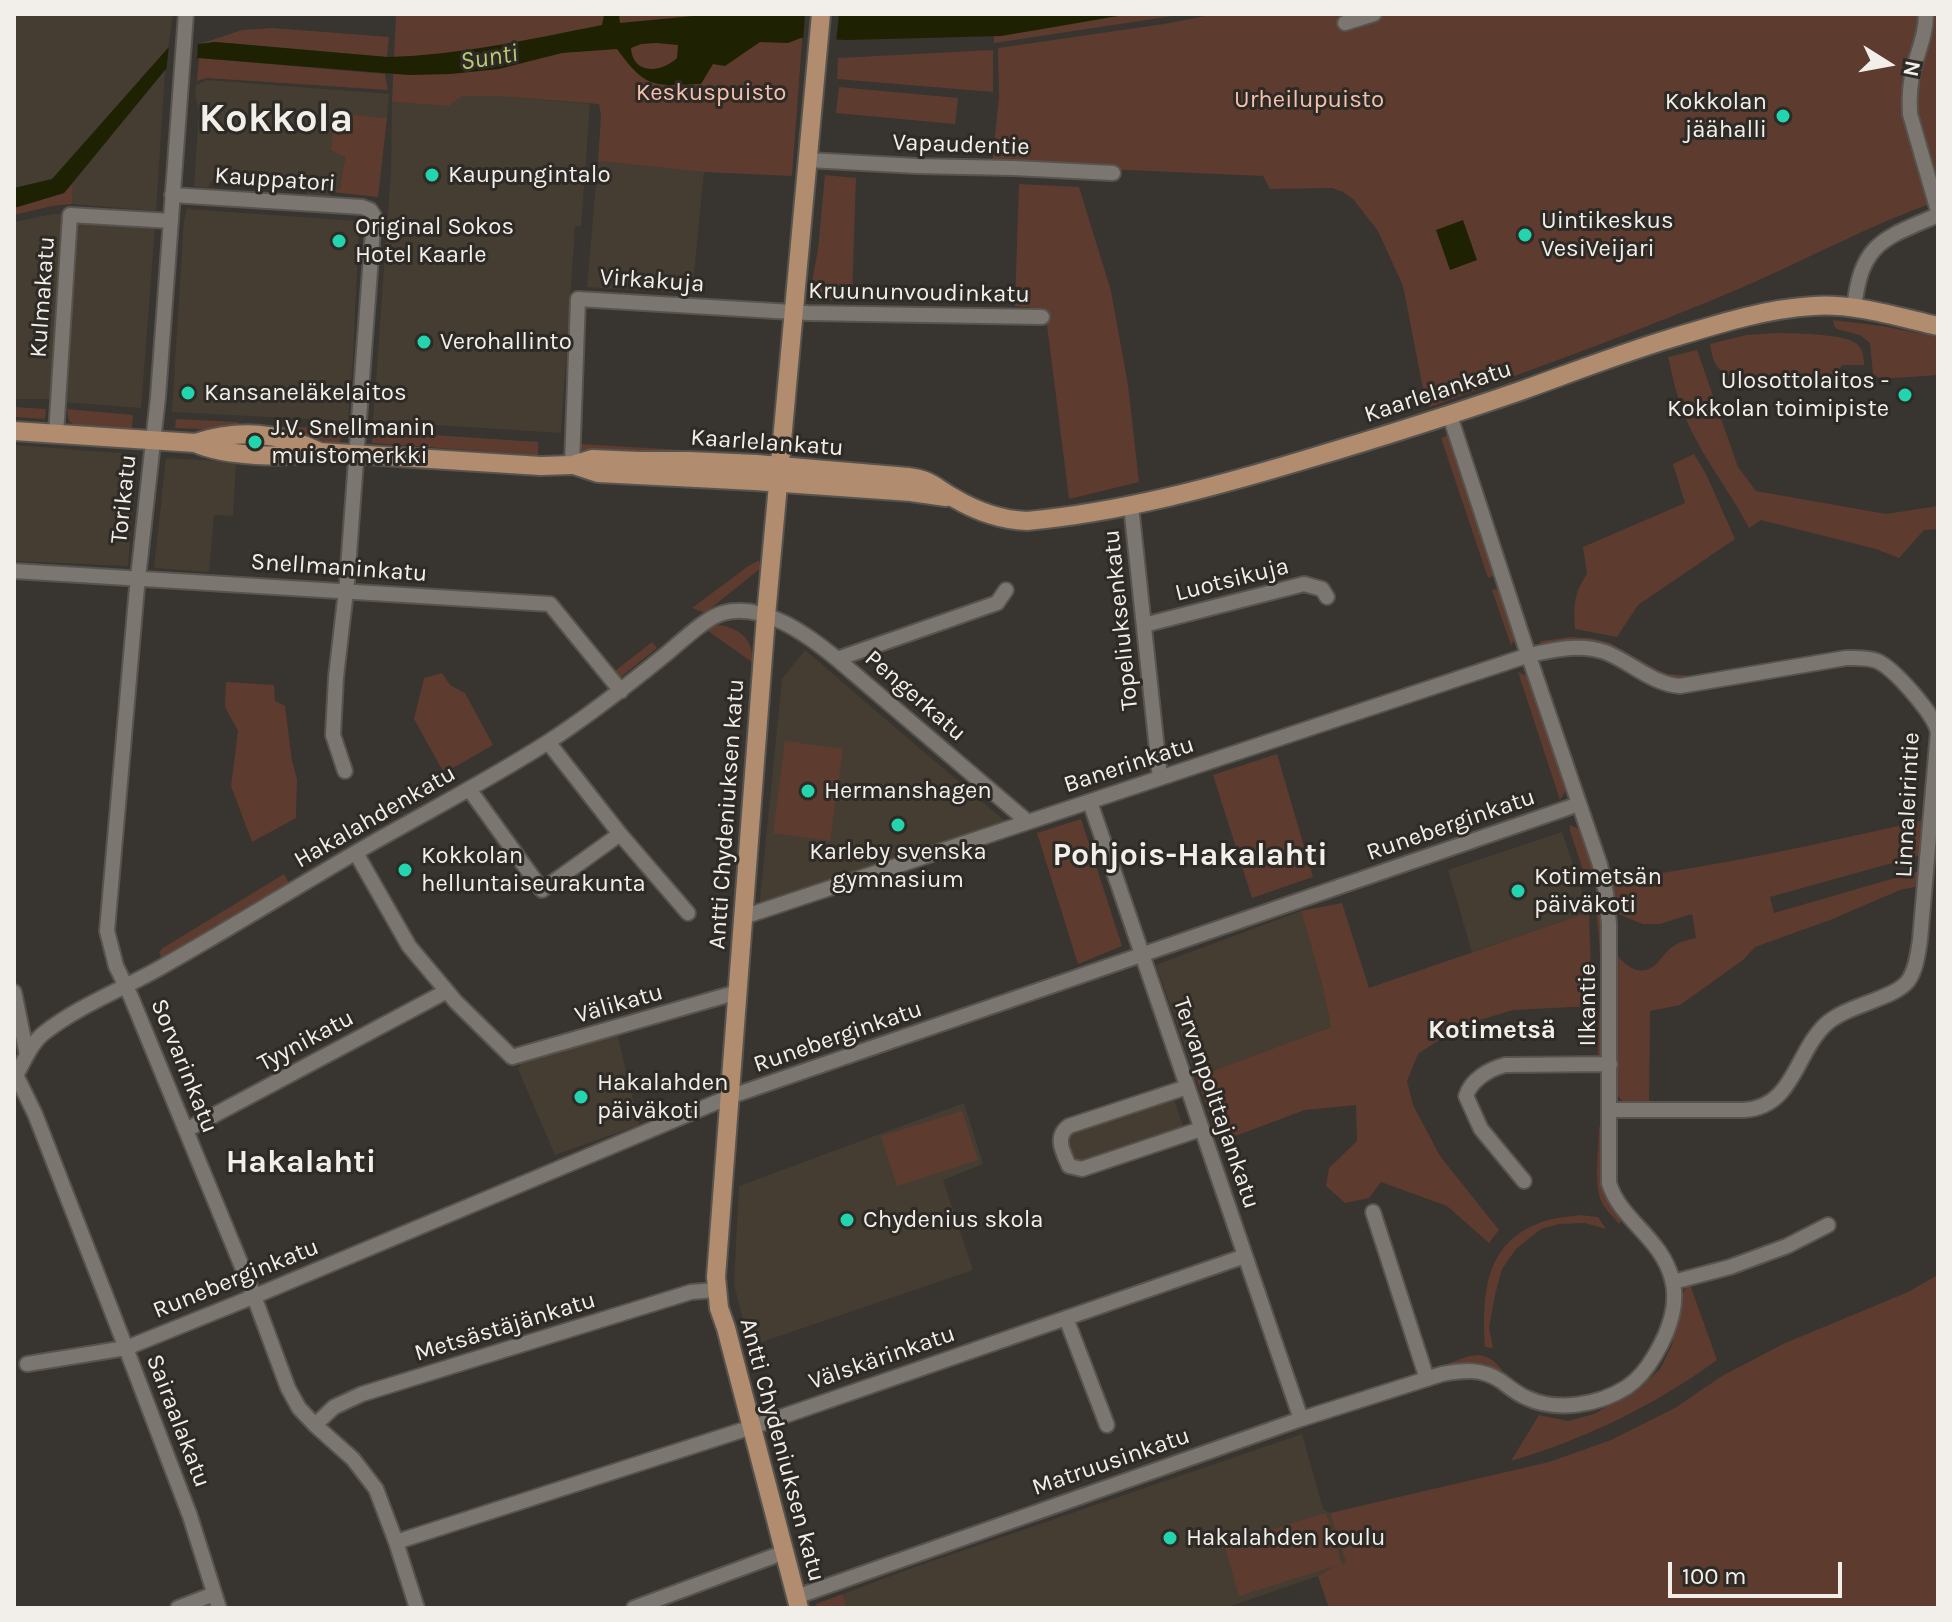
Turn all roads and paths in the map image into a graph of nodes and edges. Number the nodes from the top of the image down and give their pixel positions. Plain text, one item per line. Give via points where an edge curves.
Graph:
1 (186, 14) edge
2 (821, 14) edge
3 (1374, 14) edge
4 (1926, 14) edge
5 (1345, 23) dead end
6 (808, 160) junction
7 (1113, 173) dead end
8 (172, 195) junction
9 (1938, 213) edge
10 (171, 221) junction
11 (1854, 309) junction
12 (794, 312) junction
13 (1042, 317) dead end
14 (1938, 326) edge
15 (1450, 416) junction
16 (14, 431) edge
17 (56, 434) junction
18 (153, 440) junction
19 (356, 454) junction
20 (572, 465) junction
21 (780, 475) junction
22 (1131, 505) junction
23 (14, 571) edge
24 (138, 577) junction
25 (346, 590) junction
26 (1006, 590) dead end
27 (1327, 597) dead end
28 (766, 616) junction
29 (1144, 625) junction
30 (1529, 655) junction
31 (837, 659) junction
32 (621, 691) junction
33 (548, 742) junction
34 (345, 771) dead end
35 (1160, 778) junction
36 (469, 789) junction
37 (1090, 802) junction
38 (1579, 804) junction
39 (1028, 822) junction
40 (620, 834) junction
41 (356, 853) junction
42 (688, 913) dead end
43 (743, 917) junction
44 (1142, 955) junction
45 (126, 986) junction
46 (447, 991) junction
47 (14, 992) edge
48 (738, 992) junction
49 (27, 1055) junction
50 (1610, 1064) junction
51 (15, 1077) edge
52 (1187, 1087) junction
53 (729, 1097) junction
54 (1610, 1110) junction
55 (1201, 1129) junction
56 (186, 1130) junction
57 (1524, 1181) dead end
58 (1373, 1212) dead end
59 (1828, 1225) dead end
60 (1245, 1256) junction
61 (1673, 1282) junction
62 (716, 1290) junction
63 (255, 1296) junction
64 (1066, 1318) junction
65 (126, 1348) junction
66 (27, 1364) dead end
67 (1427, 1379) junction
68 (1301, 1419) junction
69 (315, 1425) junction
70 (1107, 1425) dead end
71 (752, 1427) junction
72 (396, 1542) junction
73 (785, 1552) junction
74 (216, 1601) edge
75 (798, 1603) edge
76 (178, 1608) edge
77 (417, 1608) edge
78 (634, 1608) edge

1 - 8 street, Torikatu
2 - 6 main road, Antti Chydeniuksen katu
3 - 5 street
4 - 9 street via 1909,105
6 - 7 street, Vapaudentie
6 - 12 main road, Antti Chydeniuksen katu
8 - 10 street, Torikatu
8 - 19 street, Kauppatori via 362,207 373,214
9 - 11 street via 1891,235 1871,253 1860,273
10 - 17 street, Kulmakatu via 70,215
10 - 18 street, Torikatu
11 - 14 main road, Kaarlelankatu
11 - 15 main road, Kaarlelankatu via 1815,306 1743,317
12 - 13 street, Kruununvoudinkatu
12 - 20 street, Virkakuja via 578,299
12 - 21 main road, Antti Chydeniuksen katu
15 - 22 main road, Kaarlelankatu via 1250,476
15 - 30 street, Ilkantie
16 - 17 main road, Kaarlelankatu
17 - 18 main road, Kaarlelankatu
18 - 19 main road, Kaarlelankatu via 234,452
18 - 24 street, Torikatu
19 - 20 main road, Kaarlelankatu
19 - 25 street
20 - 21 main road, Kaarlelankatu via 592,459 700,461
21 - 22 main road, Kaarlelankatu via 921,479 953,498 1015,520
21 - 28 main road, Antti Chydeniuksen katu
22 - 29 street, Topeliuksenkatu
23 - 24 street, Snellmaninkatu
24 - 25 street, Snellmaninkatu
24 - 45 street, Torikatu via 106,922
25 - 32 street, Snellmaninkatu via 550,604
25 - 34 street via 333,735
26 - 31 street via 997,603
27 - 29 street, Luotsikuja via 1322,589 1304,584
28 - 31 street, Pengerkatu via 794,627
28 - 32 street, Hakalahdenkatu via 737,611 717,615
28 - 43 main road, Antti Chydeniuksen katu
29 - 35 street, Topeliuksenkatu
30 - 35 street, Banerinkatu
30 - 38 street, Ilkantie
30 - 54 street, Linnaleirintie via 1598,650 1680,686 1862,658 1891,671 1937,725 1920,940 1907,982 1825,1025 1786,1088 1765,1106
31 - 39 street, Pengerkatu
32 - 33 street, Hakalahdenkatu
33 - 36 street, Hakalahdenkatu
33 - 40 street
35 - 37 street, Banerinkatu
36 - 40 street via 542,890
36 - 41 street, Hakalahdenkatu
37 - 39 street, Banerinkatu
37 - 44 street, Tervanpolttajankatu
38 - 44 street, Runeberginkatu
38 - 50 street, Ilkantie via 1606,893
39 - 43 street, Banerinkatu
40 - 42 street
41 - 45 street, Hakalahdenkatu
41 - 46 street via 409,946
43 - 48 main road, Antti Chydeniuksen katu
44 - 52 street, Tervanpolttajankatu
44 - 53 street, Runeberginkatu
45 - 49 street, Hakalahdenkatu via 52,1027
45 - 56 street, Sorvarinkatu
46 - 48 street, Välikatu via 512,1057
46 - 56 street, Tyynikatu
47 - 49 street
48 - 53 main road, Antti Chydeniuksen katu
49 - 51 street, Hakalahdenkatu
50 - 54 street, Ilkantie
50 - 57 street via 1505,1065 1469,1086 1466,1096 1481,1129
51 - 65 street, Sairaalakatu via 35,1114
52 - 55 street, Tervanpolttajankatu
52 - 55 street via 1069,1126 1060,1136 1063,1152 1069,1166 1082,1169
53 - 62 main road, Antti Chydeniuksen katu
53 - 63 street, Runeberginkatu
54 - 61 street, Ilkantie via 1612,1195 1658,1249
55 - 60 street, Tervanpolttajankatu
56 - 63 street, Sorvarinkatu
58 - 67 street
59 - 61 street via 1730,1267
60 - 64 street, Välskärinkatu
60 - 68 street, Tervanpolttajankatu
61 - 67 street, Matruusinkatu via 1671,1318 1658,1349 1628,1387 1611,1395 1553,1404 1527,1398 1481,1372 1462,1370
62 - 69 street, Metsästäjänkatu via 691,1292 362,1394 334,1407
62 - 71 main road, Antti Chydeniuksen katu
63 - 65 street, Runeberginkatu
63 - 69 street, Sorvarinkatu via 294,1401
64 - 70 street
64 - 71 street, Välskärinkatu
65 - 66 street, Runeberginkatu
65 - 74 street, Sairaalakatu
67 - 68 street, Matruusinkatu
68 - 75 street, Matruusinkatu
69 - 72 street, Sorvarinkatu via 367,1475
71 - 72 street, Välskärinkatu
71 - 73 main road, Antti Chydeniuksen katu
72 - 77 street, Sorvarinkatu
73 - 75 main road, Antti Chydeniuksen katu
73 - 78 street
74 - 76 street

